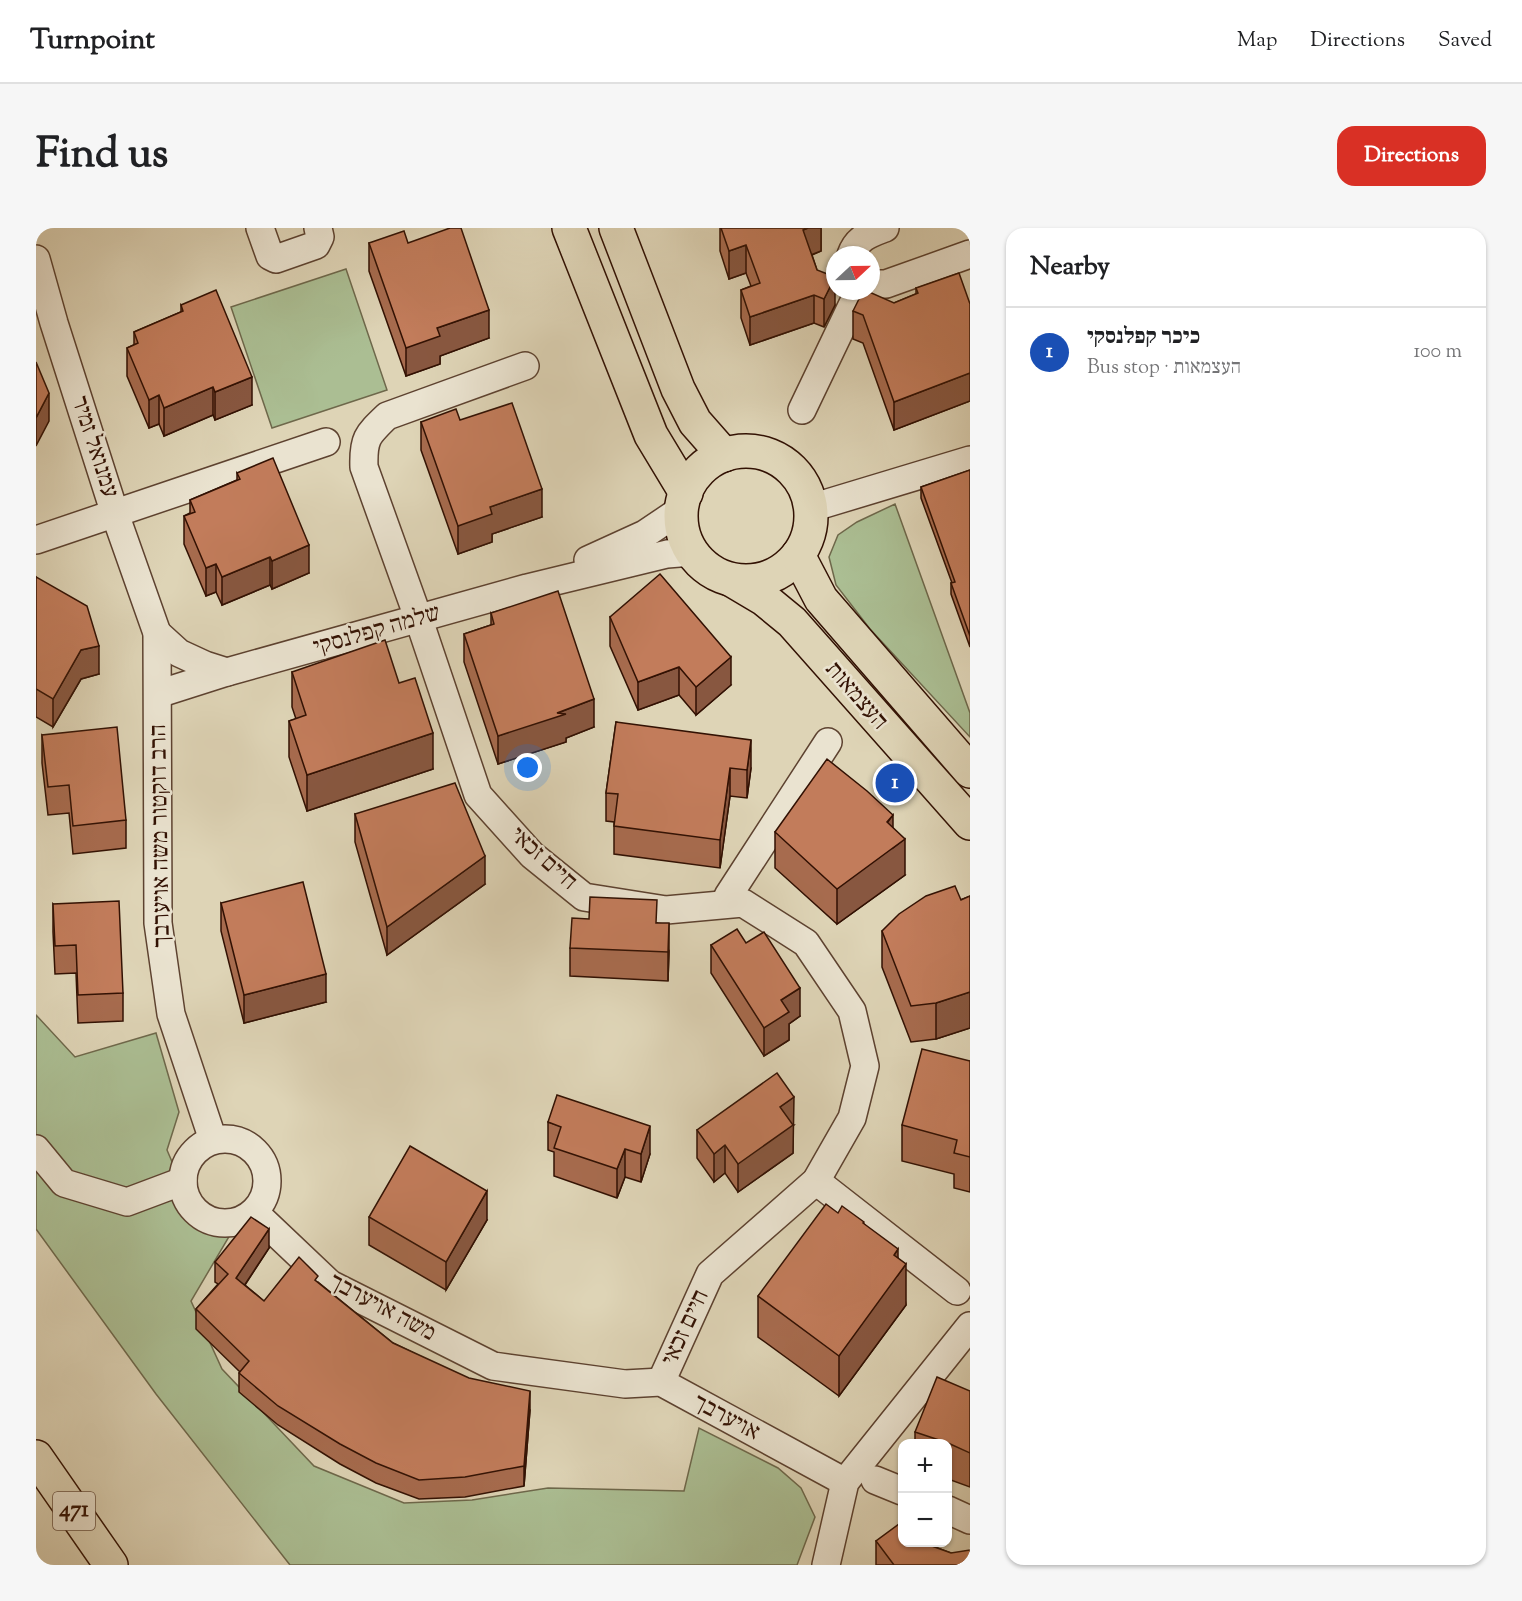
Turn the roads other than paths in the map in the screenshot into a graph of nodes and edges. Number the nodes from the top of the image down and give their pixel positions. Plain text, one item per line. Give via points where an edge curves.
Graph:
1 (261, 228) edge
2 (318, 228) edge
3 (568, 228) edge
4 (616, 228) edge
5 (885, 228) edge
6 (854, 246) edge
7 (970, 254) edge
8 (36, 259) edge
9 (880, 284) edge
10 (855, 300) edge
11 (525, 366) dead end
12 (802, 410) dead end
13 (326, 442) dead end
14 (724, 455) junction
15 (970, 460) edge
16 (684, 501) junction
17 (811, 508) junction
18 (115, 514) junction
19 (36, 540) edge
20 (692, 552) junction
21 (798, 555) junction
22 (732, 580) junction
23 (527, 588) junction
24 (419, 620) junction
25 (157, 633) junction
26 (227, 672) junction
27 (158, 694) junction
28 (828, 742) dead end
29 (970, 771) edge
30 (970, 823) edge
31 (728, 896) dead end
32 (213, 1140) junction
33 (36, 1149) edge
34 (816, 1181) junction
35 (183, 1182) junction
36 (254, 1212) junction
37 (957, 1291) dead end
38 (970, 1326) edge
39 (493, 1366) joint
40 (661, 1383) junction
41 (36, 1457) edge
42 (874, 1480) dead end
43 (845, 1482) junction
44 (898, 1489) edge
45 (952, 1512) edge
46 (970, 1520) edge
47 (111, 1565) edge
48 (826, 1565) edge

1 - 2 street via 270,256 276,259 316,245 320,237
3 - 16 main road via 651,435
4 - 14 main road via 678,389 695,422
5 - 6 street via 863,236
7 - 9 street
8 - 18 street, עמנואל זמיר
10 - 12 street
11 - 24 street, חיים זכאי via 387,416 363,445 363,467
13 - 18 street
14 - 16 main road via 694,477
14 - 17 main road via 743,451 764,453 782,462 796,474
15 - 17 street
16 - 20 main road via 682,526
16 - 23 street, שלמה קפלנסקי via 661,524 634,539
17 - 21 main road via 811,525
18 - 19 street
18 - 25 street, עמנואל זמיר
20 - 22 main road via 714,572
20 - 23 street, שלמה קפלנסקי via 667,554
21 - 22 main road via 769,577
21 - 29 main road, העצמאות via 821,599
22 - 30 main road, העצמאות via 792,622
23 - 24 street, שלמה קפלנסקי
24 - 26 street, שלמה קפלנסקי
24 - 34 street, חיים זכאי via 478,795 532,855 584,897 666,910 743,903 806,943 852,1011 865,1066 852,1118
25 - 26 street via 179,653
25 - 27 street, הרב דוקטור משה אויערבך
26 - 27 street, שלמה קפלנסקי
27 - 32 street, הרב דוקטור משה אויערבך via 159,923 171,1014
28 - 31 street
32 - 35 street via 191,1156
32 - 36 street via 240,1141 253,1148 262,1160 267,1187
33 - 35 street via 64,1183 127,1202
34 - 37 street
34 - 40 street, חיים זכאי via 710,1274
35 - 36 street via 192,1207 214,1222 228,1224
36 - 39 street, משה אויערבך via 330,1284
38 - 43 street
39 - 40 street, אויערבך via 625,1384
40 - 43 street, אויערבך
41 - 47 main road, 471
42 - 44 street
43 - 48 street
45 - 46 street

